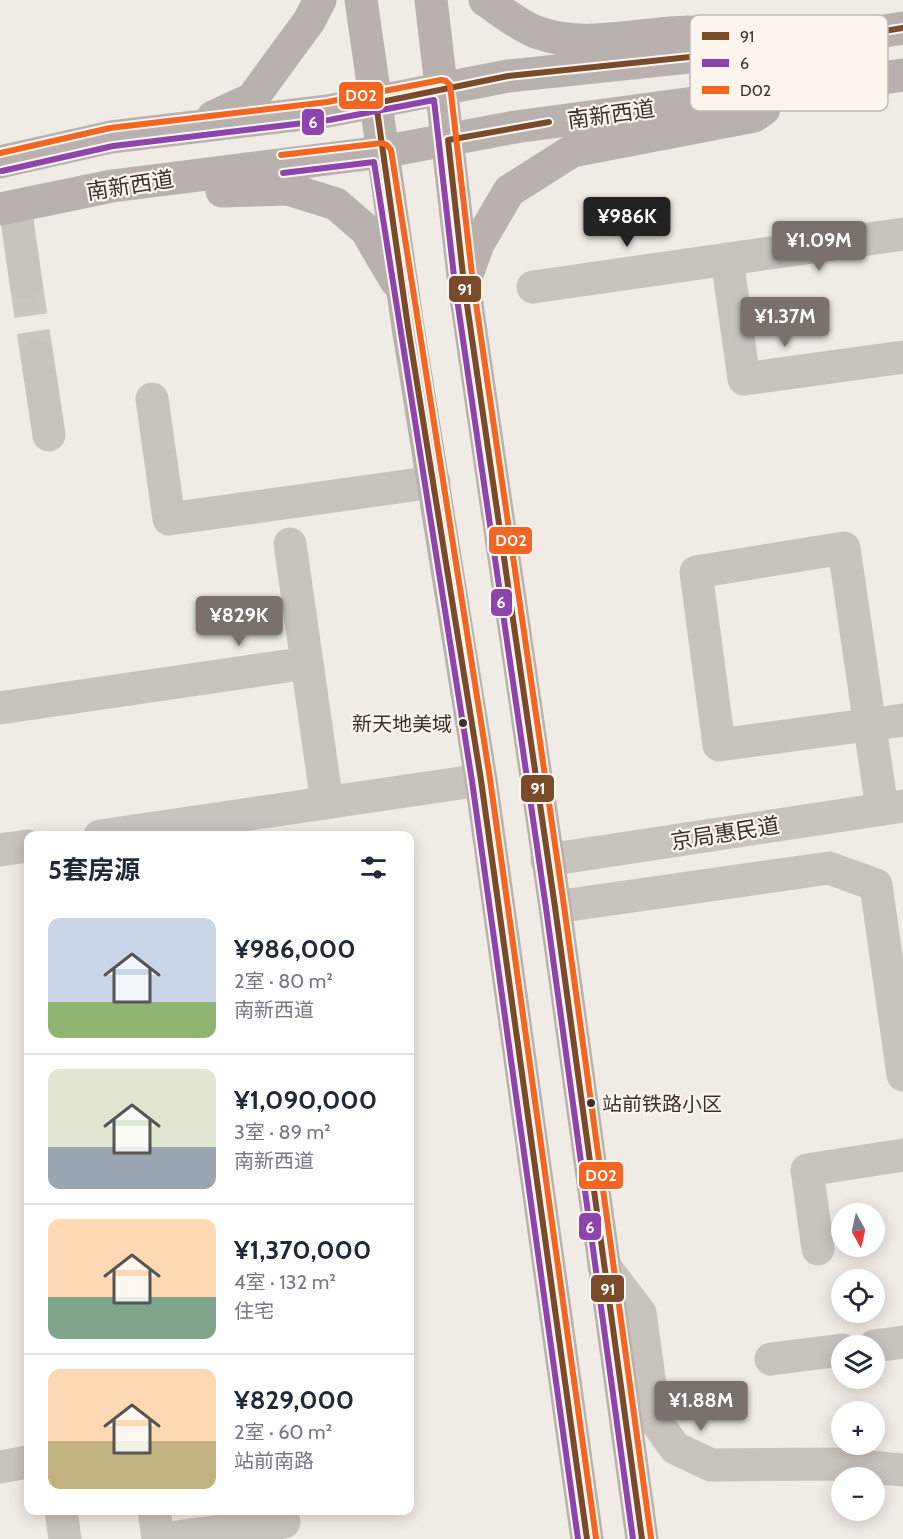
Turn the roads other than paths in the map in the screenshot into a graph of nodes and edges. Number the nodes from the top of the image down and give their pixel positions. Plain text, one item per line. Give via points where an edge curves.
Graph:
1 (320, 0) edge
2 (362, 0) edge
3 (431, 0) edge
4 (485, 0) edge
5 (903, 28) edge
6 (888, 30) edge
7 (690, 32) edge
8 (690, 57) edge
9 (903, 75) edge
10 (888, 77) edge
11 (442, 89) junction
12 (376, 103) junction
13 (690, 103) edge
14 (761, 111) edge
15 (111, 137) junction
16 (447, 140) junction
17 (382, 152) junction
18 (0, 162) edge
19 (112, 186) junction
20 (8, 207) edge
21 (903, 234) edge
22 (727, 259) junction
23 (26, 283) tunnel mouth
24 (464, 284) junction
25 (533, 287) dead end
26 (404, 296) junction
27 (37, 356) tunnel mouth
28 (903, 357) edge
29 (152, 399) dead end
30 (49, 435) dead end
31 (434, 482) junction
32 (290, 544) dead end
33 (307, 663) junction
34 (0, 708) edge
35 (903, 720) edge
36 (869, 725) junction
37 (481, 780) junction
38 (327, 803) junction
39 (893, 807) edge
40 (200, 828) edge
41 (162, 831) edge
42 (24, 847) edge
43 (0, 850) edge
44 (547, 860) junction
45 (555, 907) junction
46 (903, 1075) edge
47 (903, 1155) edge
48 (818, 1249) dead end
49 (604, 1266) junction
50 (903, 1342) edge
51 (885, 1344) edge
52 (831, 1351) edge
53 (771, 1359) dead end
54 (24, 1463) edge
55 (0, 1467) edge
56 (903, 1470) edge
57 (62, 1515) edge
58 (155, 1515) edge
59 (284, 1524) edge
60 (65, 1539) edge
61 (158, 1539) edge
62 (163, 1539) edge
63 (587, 1539) edge
64 (642, 1539) edge

1 - 15 main road via 252,99 214,117
2 - 12 main road
3 - 11 main road
4 - 7 main road via 538,33 575,40
5 - 6 main road
8 - 11 main road via 508,76
9 - 10 main road, 南新西道
11 - 12 main road
11 - 16 main road
12 - 15 main road
12 - 17 main road
13 - 16 main road, 南新西道
14 - 24 main road via 754,116 572,152 509,191 478,244
15 - 18 main road
16 - 17 main road, 南新西道
16 - 24 main road
17 - 19 main road, 南新西道
17 - 26 main road
19 - 20 main road, 南新西道
19 - 26 main road via 209,192 288,189 336,204 366,230
20 - 23 street
21 - 22 street
22 - 25 street
22 - 28 street via 744,379
24 - 44 main road
26 - 31 main road
27 - 30 street
29 - 31 street via 170,519
31 - 37 main road
32 - 33 street
33 - 34 street
33 - 38 street
35 - 36 street
36 - 36 street via 844,548 696,572 719,745
36 - 39 street
37 - 38 street
37 - 63 main road
38 - 40 street
39 - 44 street, 京局惠民道
40 - 41 street
42 - 43 street
44 - 45 main road
45 - 46 street via 829,868 876,885
45 - 49 main road
47 - 48 street via 807,1170
49 - 56 street via 640,1314 655,1420 675,1448 711,1465 836,1464
49 - 64 main road
50 - 51 street
52 - 53 street
54 - 55 street
57 - 60 street
58 - 61 street
59 - 62 street

